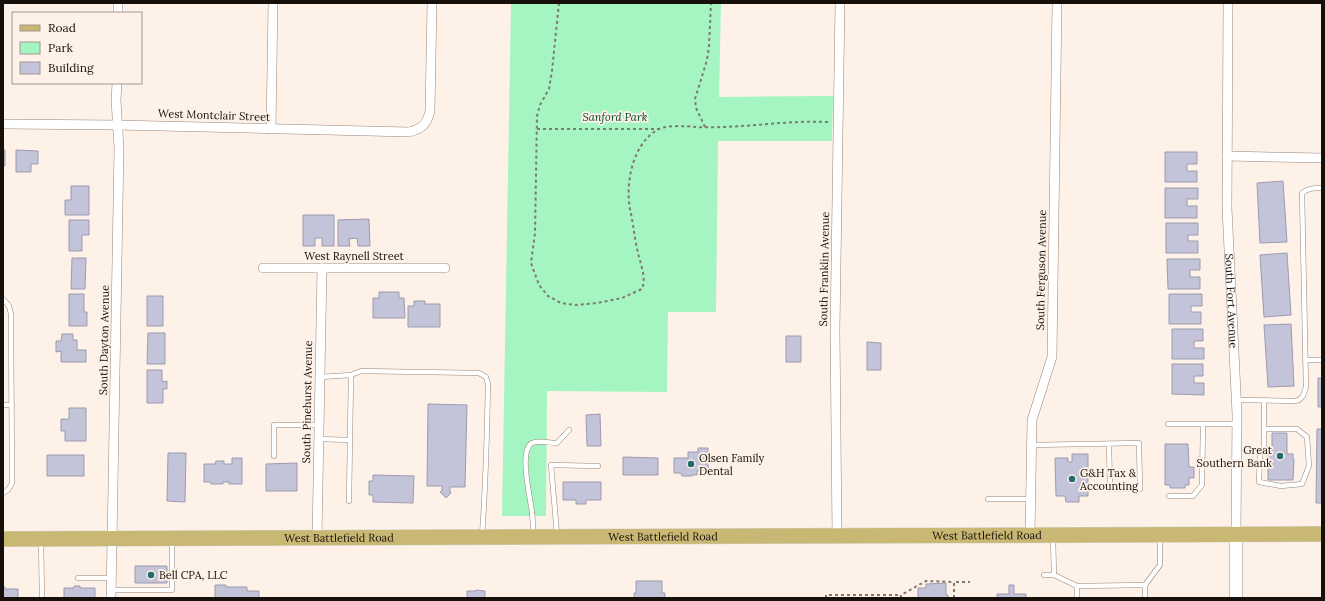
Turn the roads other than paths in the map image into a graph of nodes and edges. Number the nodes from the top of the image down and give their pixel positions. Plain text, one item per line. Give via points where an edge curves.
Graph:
1 (273, 3) edge
2 (432, 3) edge
3 (840, 3) edge
4 (1056, 3) edge
5 (1228, 3) edge
6 (117, 84) edge
7 (3, 124) edge
8 (118, 125) junction
9 (271, 129) junction
10 (1227, 156) junction
11 (1322, 158) edge
12 (1322, 188) edge
13 (263, 268) dead end
14 (322, 268) junction
15 (445, 268) dead end
16 (3, 299) edge
17 (1305, 360) junction
18 (1322, 360) edge
19 (351, 376) junction
20 (320, 377) junction
21 (1236, 400) junction
22 (1264, 400) junction
23 (3, 405) edge
24 (12, 405) junction
25 (1168, 424) dead end
26 (1203, 424) junction
27 (1237, 424) junction
28 (319, 425) junction
29 (1264, 429) junction
30 (569, 430) dead end
31 (319, 439) junction
32 (350, 440) junction
33 (1109, 444) junction
34 (1032, 445) junction
35 (274, 456) dead end
36 (598, 466) dead end
37 (3, 493) edge
38 (1168, 496) dead end
39 (988, 499) dead end
40 (1031, 499) junction
41 (349, 501) dead end
42 (1236, 533) junction
43 (1160, 534) junction
44 (1322, 534) edge
45 (837, 535) junction
46 (1030, 535) junction
47 (1053, 535) junction
48 (482, 536) junction
49 (533, 536) junction
50 (557, 536) junction
51 (316, 537) junction
52 (41, 538) junction
53 (112, 538) junction
54 (172, 538) junction
55 (3, 539) edge
56 (1044, 575) dead end
57 (1054, 575) junction
58 (78, 578) dead end
59 (111, 578) junction
60 (1145, 585) junction
61 (1077, 586) junction
62 (111, 594) edge
63 (42, 598) edge
64 (1077, 598) edge
65 (1145, 598) edge
66 (1236, 598) edge

1 - 9 street
2 - 9 street, West Montclair Street via 430,111 424,126 409,132
3 - 45 street, South Franklin Avenue via 835,330
4 - 34 street, South Ferguson Avenue via 1052,357 1032,420
5 - 10 street, South Fort Avenue
6 - 8 street, South Dayton Avenue
7 - 8 street, West Montclair Street
8 - 9 street, West Montclair Street
8 - 53 street, South Dayton Avenue
10 - 11 street
10 - 21 street, South Fort Avenue
12 - 17 lane via 1312,188 1302,193
13 - 14 street, West Raynell Street
14 - 15 street, West Raynell Street
14 - 20 street, South Pinehurst Avenue
16 - 24 lane via 11,314
17 - 18 lane
17 - 22 lane via 1306,387 1299,400
19 - 20 lane
19 - 32 lane
19 - 48 lane via 361,371 479,373 486,377 487,451
20 - 28 street, South Pinehurst Avenue
21 - 22 lane
21 - 27 street, South Fort Avenue
22 - 29 lane
23 - 24 lane
24 - 37 lane via 12,483
25 - 26 lane
26 - 27 lane
26 - 38 lane via 1202,485 1193,496
27 - 42 street, South Fort Avenue
28 - 31 street, South Pinehurst Avenue
28 - 35 lane via 274,425
29 - 29 lane via 1264,451 1260,452 1259,482 1281,486 1302,484 1309,466 1307,437 1297,430
30 - 49 lane via 557,443 538,442 529,446 526,474
31 - 32 lane
31 - 51 street, South Pinehurst Avenue
32 - 41 lane
33 - 33 lane via 1139,443 1140,489 1110,489
33 - 34 lane
34 - 40 street, South Ferguson Avenue
36 - 50 lane via 551,465
39 - 40 lane
40 - 46 street, South Ferguson Avenue
42 - 43 main road, West Battlefield Road
42 - 44 main road, West Battlefield Road
42 - 66 street, South Fort Avenue
43 - 47 main road, West Battlefield Road
43 - 60 lane via 1160,565
45 - 46 main road, West Battlefield Road
45 - 50 main road, West Battlefield Road
46 - 47 main road, West Battlefield Road
47 - 57 lane
48 - 49 main road, West Battlefield Road
48 - 51 main road, West Battlefield Road
49 - 50 main road, West Battlefield Road
51 - 54 main road, West Battlefield Road
52 - 53 main road, West Battlefield Road
52 - 55 main road, West Battlefield Road
52 - 63 lane
53 - 54 main road, West Battlefield Road
53 - 59 street, South Dayton Avenue
54 - 62 lane via 172,590
56 - 57 lane
57 - 61 lane
58 - 59 lane
59 - 62 street, South Dayton Avenue
60 - 61 lane
60 - 65 lane
61 - 64 lane

